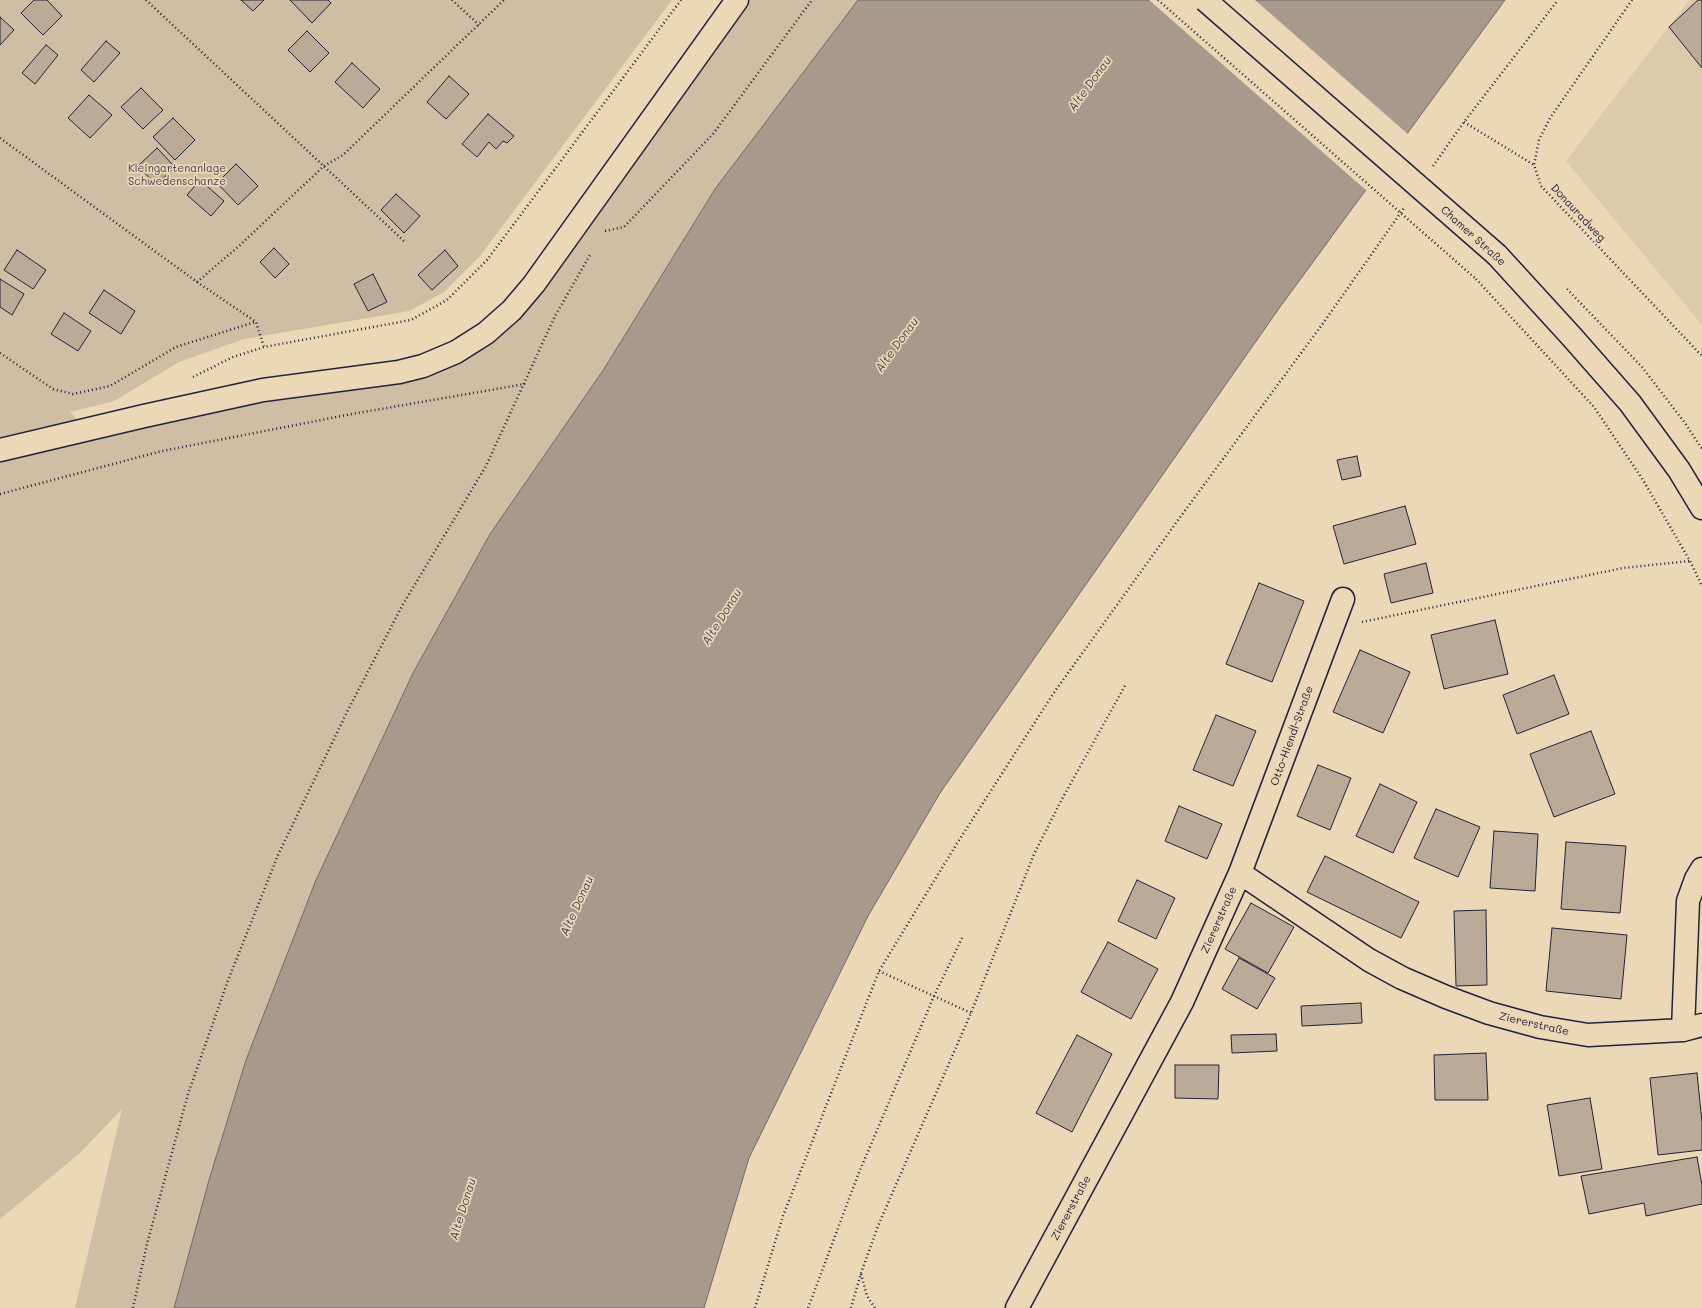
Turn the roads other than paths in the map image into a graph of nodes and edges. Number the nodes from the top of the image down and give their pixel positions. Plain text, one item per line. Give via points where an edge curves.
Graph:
1 (737, 0) edge
2 (1205, 0) edge
3 (0, 450) edge
4 (1702, 508) edge
5 (1343, 599) dead end
6 (1702, 869) edge
7 (1240, 873) junction
8 (1693, 1028) edge
9 (1017, 1308) edge

1 - 3 street via 534,284 512,310 486,333 456,352 399,372 263,390
2 - 4 street, Chamer Straße, bridge via 1497,256 1630,404 1679,470
5 - 7 street, Otto-Hiendl-Straße
6 - 8 street, Ziererstraße via 1688,901
7 - 8 street, Ziererstraße via 1369,960 1402,978 1489,1013 1540,1027 1588,1035
7 - 9 street, Ziererstraße via 1182,1002

